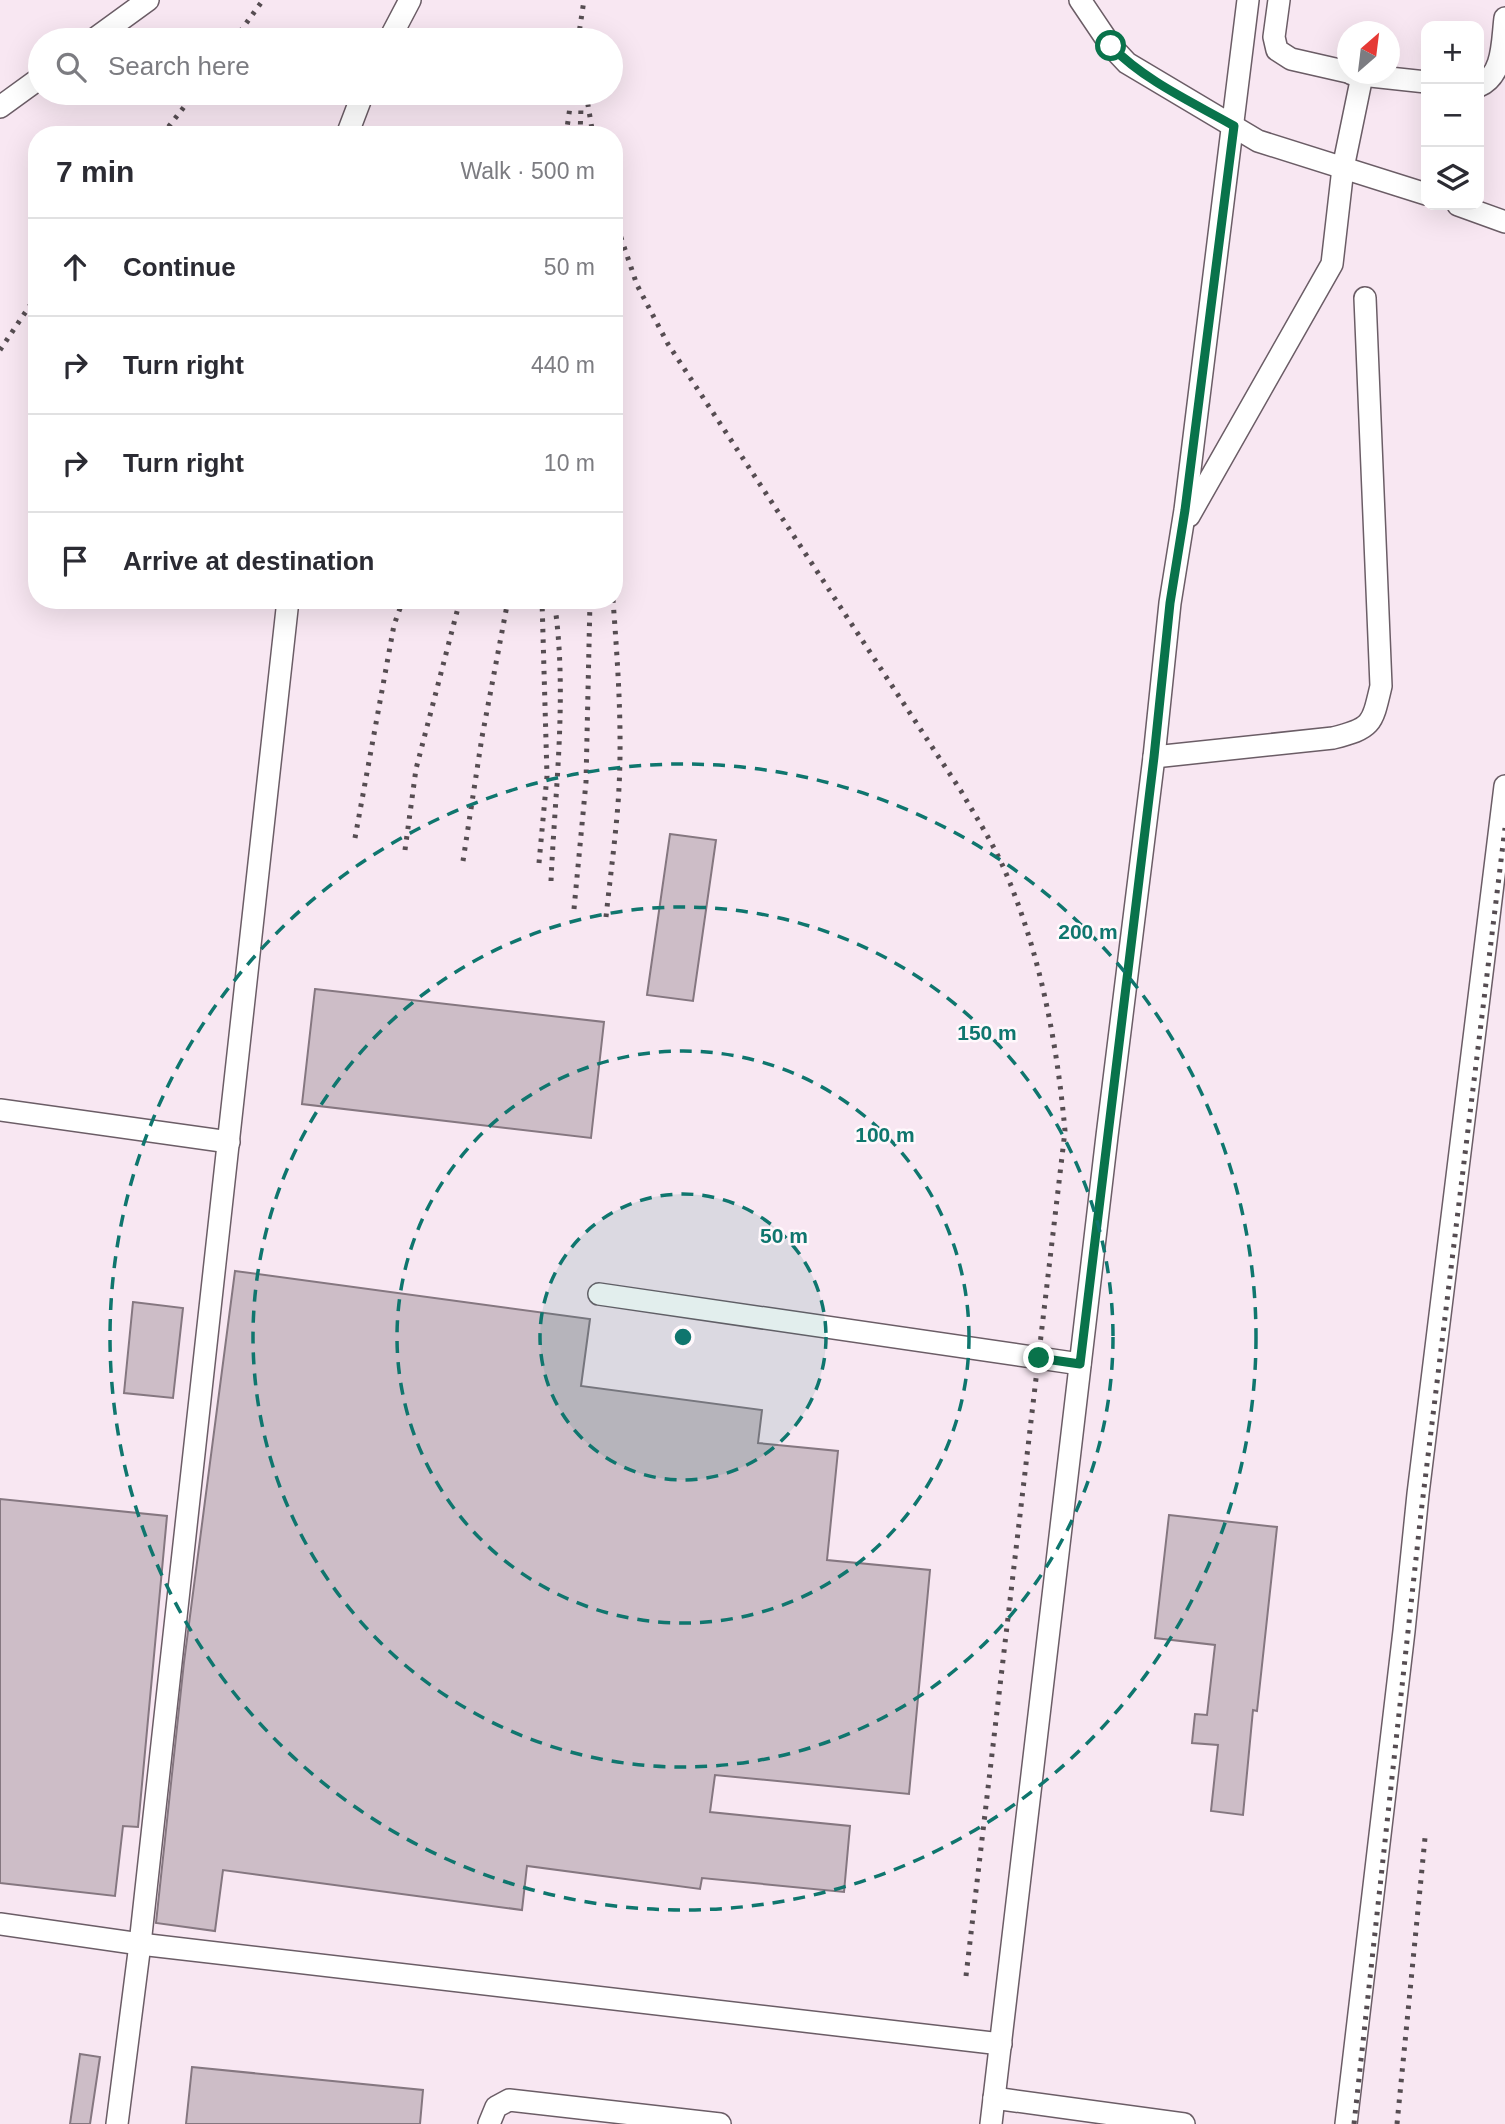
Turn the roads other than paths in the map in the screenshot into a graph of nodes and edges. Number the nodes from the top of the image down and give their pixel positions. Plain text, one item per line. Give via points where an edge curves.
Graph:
1 (148, 0) edge
2 (410, 0) edge
3 (1080, 0) edge
4 (1248, 0) edge
5 (1279, 0) edge
6 (1505, 18) edge
7 (110, 28) edge
8 (395, 28) edge
9 (1337, 70) edge
10 (1400, 79) edge
11 (1421, 81) edge
12 (1353, 84) edge
13 (1484, 84) edge
14 (28, 87) edge
15 (358, 105) edge
16 (0, 107) edge
17 (350, 126) edge
18 (1234, 126) junction
19 (1343, 168) junction
20 (1421, 192) edge
21 (1472, 210) edge
22 (1505, 222) edge
23 (1365, 298) dead end
24 (1182, 528) junction
25 (287, 609) edge
26 (1154, 757) junction
27 (1505, 786) edge
28 (0, 1110) edge
29 (229, 1142) junction
30 (599, 1294) dead end
31 (1080, 1364) junction
32 (0, 1924) edge
33 (140, 1944) junction
34 (1000, 2044) junction
35 (994, 2098) junction
36 (117, 2124) edge
37 (489, 2124) edge
38 (720, 2124) edge
39 (991, 2124) edge
40 (1184, 2124) edge
41 (1346, 2124) edge

1 - 7 lane
2 - 8 lane
3 - 18 lane via 1127,62
4 - 18 lane
5 - 9 lane via 1277,50 1291,59
6 - 13 lane via 1500,58
10 - 11 lane
12 - 19 lane
14 - 16 lane
15 - 17 lane
18 - 19 lane via 1258,141
18 - 24 lane
19 - 20 lane
19 - 24 lane via 1332,264
21 - 22 lane
23 - 26 lane via 1381,687 1374,714 1362,731 1334,738
24 - 26 lane
25 - 29 lane
26 - 31 lane
27 - 41 lane
28 - 29 lane
29 - 33 lane
30 - 31 lane
31 - 34 lane
32 - 33 lane
33 - 34 lane
33 - 36 lane
34 - 35 lane
35 - 39 lane
35 - 40 lane
37 - 38 lane via 496,2108 509,2100

